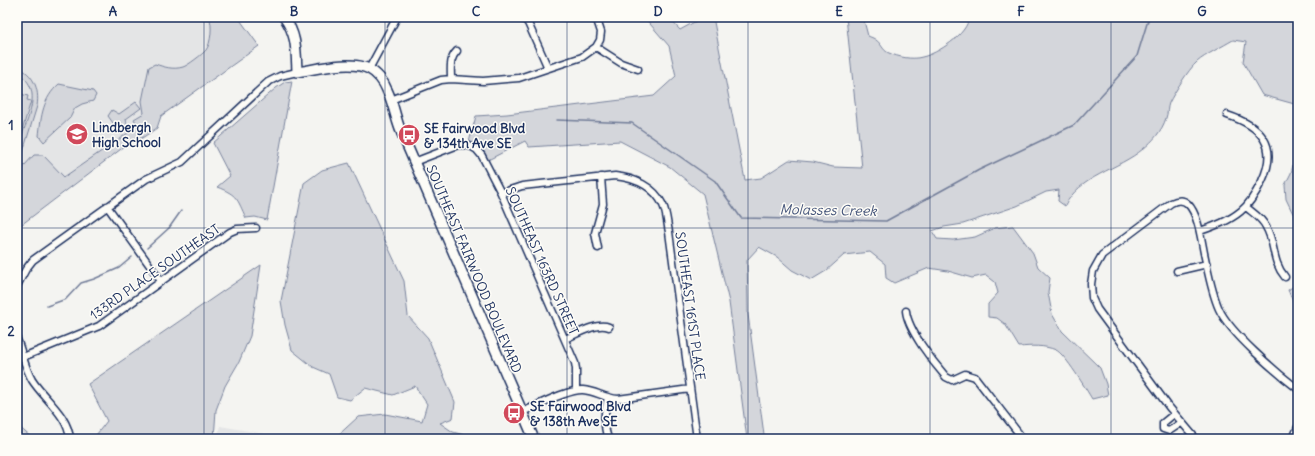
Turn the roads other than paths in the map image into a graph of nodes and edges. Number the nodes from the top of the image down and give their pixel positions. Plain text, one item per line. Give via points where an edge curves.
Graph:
1 (284, 17) edge
2 (397, 17) edge
3 (523, 17) edge
4 (596, 17) edge
5 (596, 47) junction
6 (457, 51) dead end
7 (548, 68) junction
8 (369, 69) junction
9 (638, 69) dead end
10 (298, 72) junction
11 (451, 79) junction
12 (391, 100) junction
13 (1227, 115) dead end
14 (414, 162) junction
15 (601, 177) junction
16 (501, 193) junction
17 (107, 206) junction
18 (1246, 207) junction
19 (256, 228) dead end
20 (1200, 231) junction
21 (598, 248) dead end
22 (1207, 264) junction
23 (1177, 271) dead end
24 (1285, 277) dead end
25 (161, 281) junction
26 (17, 286) edge
27 (906, 311) dead end
28 (609, 328) dead end
29 (17, 339) edge
30 (565, 339) junction
31 (23, 357) junction
32 (1298, 389) edge
33 (576, 390) junction
34 (690, 390) junction
35 (608, 398) junction
36 (522, 412) junction
37 (1174, 414) junction
38 (1181, 423) junction
39 (1298, 430) edge
40 (70, 439) edge
41 (534, 439) edge
42 (608, 439) edge
43 (697, 439) edge
44 (1023, 439) edge
45 (1196, 439) edge
46 (1294, 439) edge

1 - 10 street via 296,42
2 - 8 street
3 - 7 street
4 - 5 street via 600,32 600,40
5 - 7 street via 582,57
5 - 9 street via 621,64
6 - 11 street via 451,60
7 - 11 street via 519,78 483,81
8 - 10 street via 347,66
8 - 12 street, SOUTHEAST FAIRWOOD BOULEVARD via 377,75
10 - 17 street via 268,82 182,162 146,179
11 - 12 street via 441,80
12 - 14 street, SOUTHEAST FAIRWOOD BOULEVARD
13 - 18 street via 1256,129 1268,148 1269,164 1260,187
14 - 16 street, SOUTHEAST 163RD STREET via 458,145 465,145 477,150 482,156
14 - 36 street, SOUTHEAST FAIRWOOD BOULEVARD
15 - 16 street via 522,186
15 - 21 street via 603,204 595,233
15 - 34 street, SOUTHEAST 161ST PLACE via 620,176 644,184 659,200 666,213
16 - 30 street, SOUTHEAST 163RD STREET
17 - 25 street
17 - 26 street via 34,260 26,268
18 - 20 street via 1224,222
18 - 24 street via 1258,216 1266,227 1277,266
19 - 25 street, 133RD PLACE SOUTHEAST via 230,232
20 - 22 street
20 - 37 street via 1190,207 1186,202 1178,200 1102,255 1092,277 1091,292 1097,309
22 - 23 street
22 - 32 street via 1219,309 1235,332
25 - 31 street, 133RD PLACE SOUTHEAST via 99,326
27 - 44 street via 907,321 913,333 946,377 952,380 965,374 975,377
28 - 30 street via 595,327
29 - 31 street
30 - 33 street, SOUTHEAST 163RD STREET via 575,363
31 - 40 street via 33,380 64,420 70,432
33 - 35 street via 581,389
33 - 36 street
34 - 35 street
34 - 43 street, SOUTHEAST 161ST PLACE
35 - 42 street via 604,414
36 - 41 street, SOUTHEAST FAIRWOOD BOULEVARD
37 - 38 street
37 - 38 street via 1163,423 1163,430 1169,431
38 - 45 street
39 - 46 street

